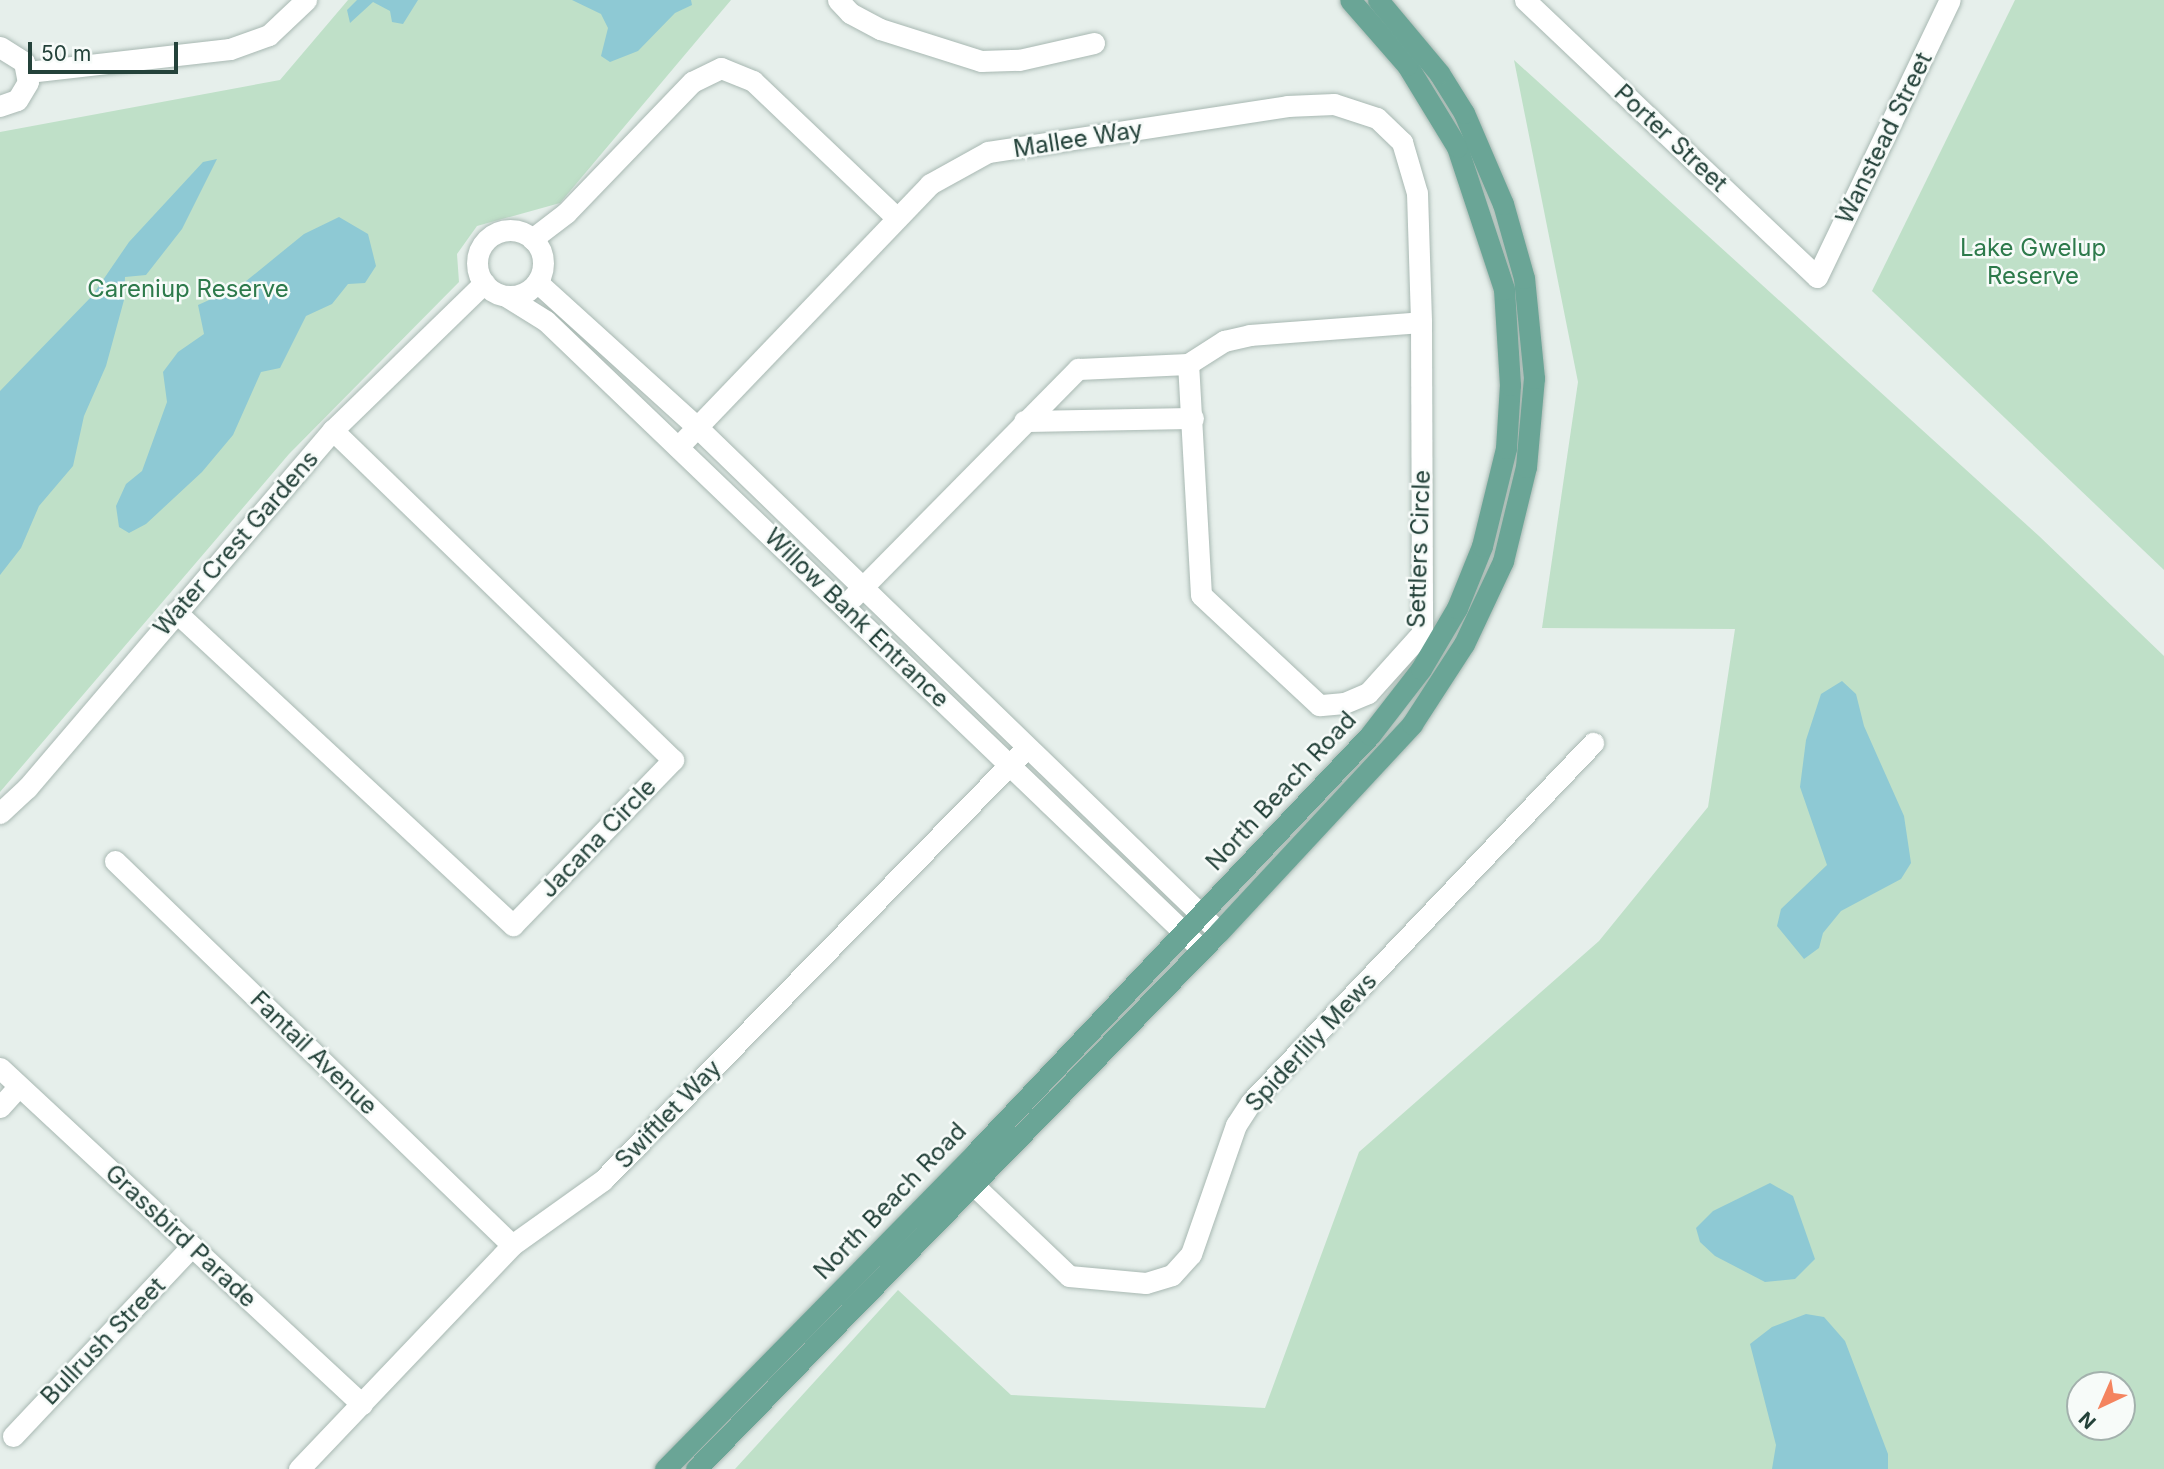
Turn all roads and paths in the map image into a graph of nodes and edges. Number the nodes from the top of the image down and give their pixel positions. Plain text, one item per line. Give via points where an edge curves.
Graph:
1 (306, 0) edge
2 (838, 0) edge
3 (1350, 0) edge
4 (1378, 0) edge
5 (1525, 0) edge
6 (1950, 0) edge
7 (1094, 43) dead end
8 (0, 47) edge
9 (28, 72) junction
10 (0, 106) edge
11 (896, 217) junction
12 (532, 239) junction
13 (1817, 277) joint
14 (484, 282) junction
15 (537, 282) junction
16 (506, 296) junction
17 (1421, 322) junction
18 (1188, 364) junction
19 (1193, 418) junction
20 (1024, 421) junction
21 (697, 427) junction
22 (333, 430) junction
23 (678, 447) junction
24 (862, 588) junction
25 (844, 604) junction
26 (176, 612) junction
27 (1593, 743) dead end
28 (1027, 747) junction
29 (1009, 765) junction
30 (0, 813) edge
31 (115, 861) dead end
32 (1202, 915) junction
33 (1219, 932) junction
34 (1185, 933) junction
35 (1201, 949) junction
36 (0, 1068) edge
37 (19, 1086) junction
38 (0, 1107) edge
39 (965, 1177) junction
40 (512, 1245) junction
41 (192, 1246) junction
42 (362, 1404) junction
43 (13, 1436) dead end
44 (299, 1469) edge
45 (665, 1469) edge
46 (696, 1469) edge

1 - 9 street via 269,35 230,49
2 - 7 street via 872,26 981,61 1019,60
3 - 32 main road, North Beach Road via 1425,93 1471,180 1504,289 1510,385 1506,449 1482,546 1440,640 1370,735
4 - 33 main road, North Beach Road via 1432,63 1464,113 1515,238 1524,278 1534,378 1526,467 1503,561 1436,693
5 - 13 street, Porter Street
6 - 13 street, Wanstead Street
8 - 9 street via 17,54
9 - 10 street via 24,92
11 - 12 street via 753,82 722,68 692,82 566,213
11 - 17 street, Mallee Way via 930,184 988,152 1287,106 1334,104 1377,118 1402,142 1417,193
11 - 21 street, Mallee Way
12 - 14 street via 513,230 484,242 477,262
12 - 15 street via 542,260
14 - 16 street
14 - 22 street, Water Crest Gardens
15 - 16 street via 518,295
15 - 21 street, Willow Bank Entrance
16 - 23 street, Willow Bank Entrance via 546,321
17 - 18 street via 1250,335 1224,341
17 - 19 street, Settlers Circle via 1422,633 1368,692 1344,703 1318,705 1201,596
18 - 19 street, Settlers Circle
18 - 20 street via 1078,369
19 - 20 street
20 - 24 street
21 - 23 street, Mallee Way
21 - 24 street, Willow Bank Entrance
22 - 26 street, Water Crest Gardens
22 - 26 street, Jacana Circle via 673,760 513,925
23 - 25 street, Willow Bank Entrance
24 - 25 street
24 - 28 street, Willow Bank Entrance
25 - 29 street, Willow Bank Entrance
26 - 30 street, Water Crest Gardens via 27,788
27 - 39 street, Spiderlily Mews via 1251,1102 1236,1125 1191,1254 1172,1275 1146,1283 1069,1276
28 - 29 street, Swiftlet Way
28 - 32 street, Willow Bank Entrance
29 - 34 street, Willow Bank Entrance
29 - 40 street, Swiftlet Way via 603,1180
31 - 40 street, Fantail Avenue
32 - 33 street, Willow Bank Entrance
32 - 34 main road, North Beach Road
33 - 35 main road, North Beach Road
34 - 35 street, Willow Bank Entrance
34 - 39 main road, North Beach Road via 1098,1017
35 - 39 main road, North Beach Road
36 - 37 street, Grassbird Parade
37 - 38 street
37 - 41 street, Grassbird Parade
39 - 45 main road, North Beach Road
39 - 46 main road, North Beach Road
40 - 42 street, Swiftlet Way
41 - 42 street, Grassbird Parade
41 - 43 street, Bullrush Street
42 - 44 street, Swiftlet Way

